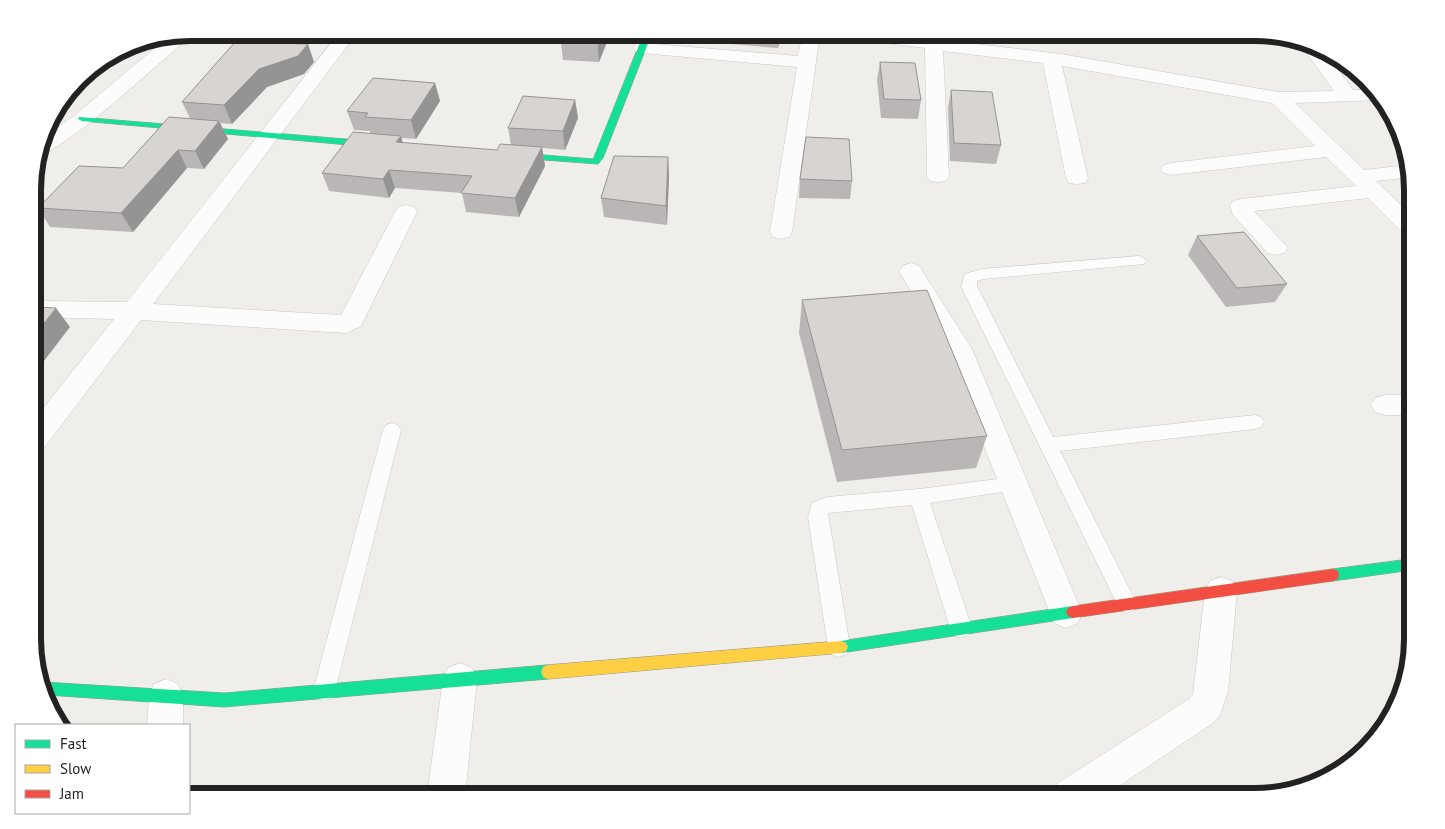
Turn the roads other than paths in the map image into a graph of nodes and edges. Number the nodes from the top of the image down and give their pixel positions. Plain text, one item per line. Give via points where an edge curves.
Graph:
1 (341, 41) edge
2 (645, 41) edge
3 (652, 41) edge
4 (810, 41) edge
5 (912, 41) edge
6 (171, 43) edge
7 (934, 44) junction
8 (1318, 56) edge
9 (1051, 59) junction
10 (806, 62) junction
11 (1369, 95) edge
12 (1348, 96) junction
13 (1278, 98) junction
14 (82, 119) junction
15 (271, 135) junction
16 (49, 142) edge
17 (390, 145) edge
18 (1332, 150) junction
19 (498, 155) edge
20 (1171, 169) dead end
21 (1402, 174) edge
22 (938, 176) dead end
23 (1077, 178) dead end
24 (1366, 184) junction
25 (406, 212) dead end
26 (1403, 220) edge
27 (781, 232) dead end
28 (1276, 248) dead end
29 (1140, 261) dead end
30 (911, 272) dead end
31 (41, 309) edge
32 (134, 311) junction
33 (1385, 405) dead end
34 (1403, 405) edge
35 (1255, 422) dead end
36 (392, 430) dead end
37 (41, 431) edge
38 (1048, 445) junction
39 (1014, 484) junction
40 (919, 497) junction
41 (1403, 565) edge
42 (1221, 590) junction
43 (1127, 604) junction
44 (1066, 613) junction
45 (961, 628) junction
46 (839, 647) junction
47 (460, 679) junction
48 (324, 691) junction
49 (51, 692) edge
50 (166, 711) edge
51 (1085, 787) edge
52 (447, 788) edge

1 - 15 street
2 - 19 street via 595,162
3 - 10 street
4 - 10 street
5 - 7 street
6 - 14 street
7 - 9 street
7 - 22 street
8 - 12 street
9 - 13 street
9 - 23 street
10 - 27 street
11 - 12 street
12 - 13 street
13 - 18 street
14 - 15 street
14 - 16 street
15 - 17 street
15 - 32 street
18 - 20 street
18 - 24 street
21 - 24 street
24 - 26 street
24 - 28 street via 1241,206
25 - 32 street via 352,320 346,324
29 - 38 lane via 982,274 970,278 969,286
30 - 39 street via 959,349
31 - 32 street
32 - 37 street
33 - 34 street
35 - 38 lane
36 - 48 lane
38 - 43 lane
39 - 40 lane
39 - 44 street
40 - 45 lane
40 - 46 lane via 827,505 820,509 818,517
41 - 42 street
42 - 43 street
42 - 51 street via 1208,703 1201,711
43 - 44 street
44 - 45 street
45 - 46 street
46 - 47 street
47 - 48 street
47 - 52 street
48 - 50 street via 224,700
49 - 50 street

